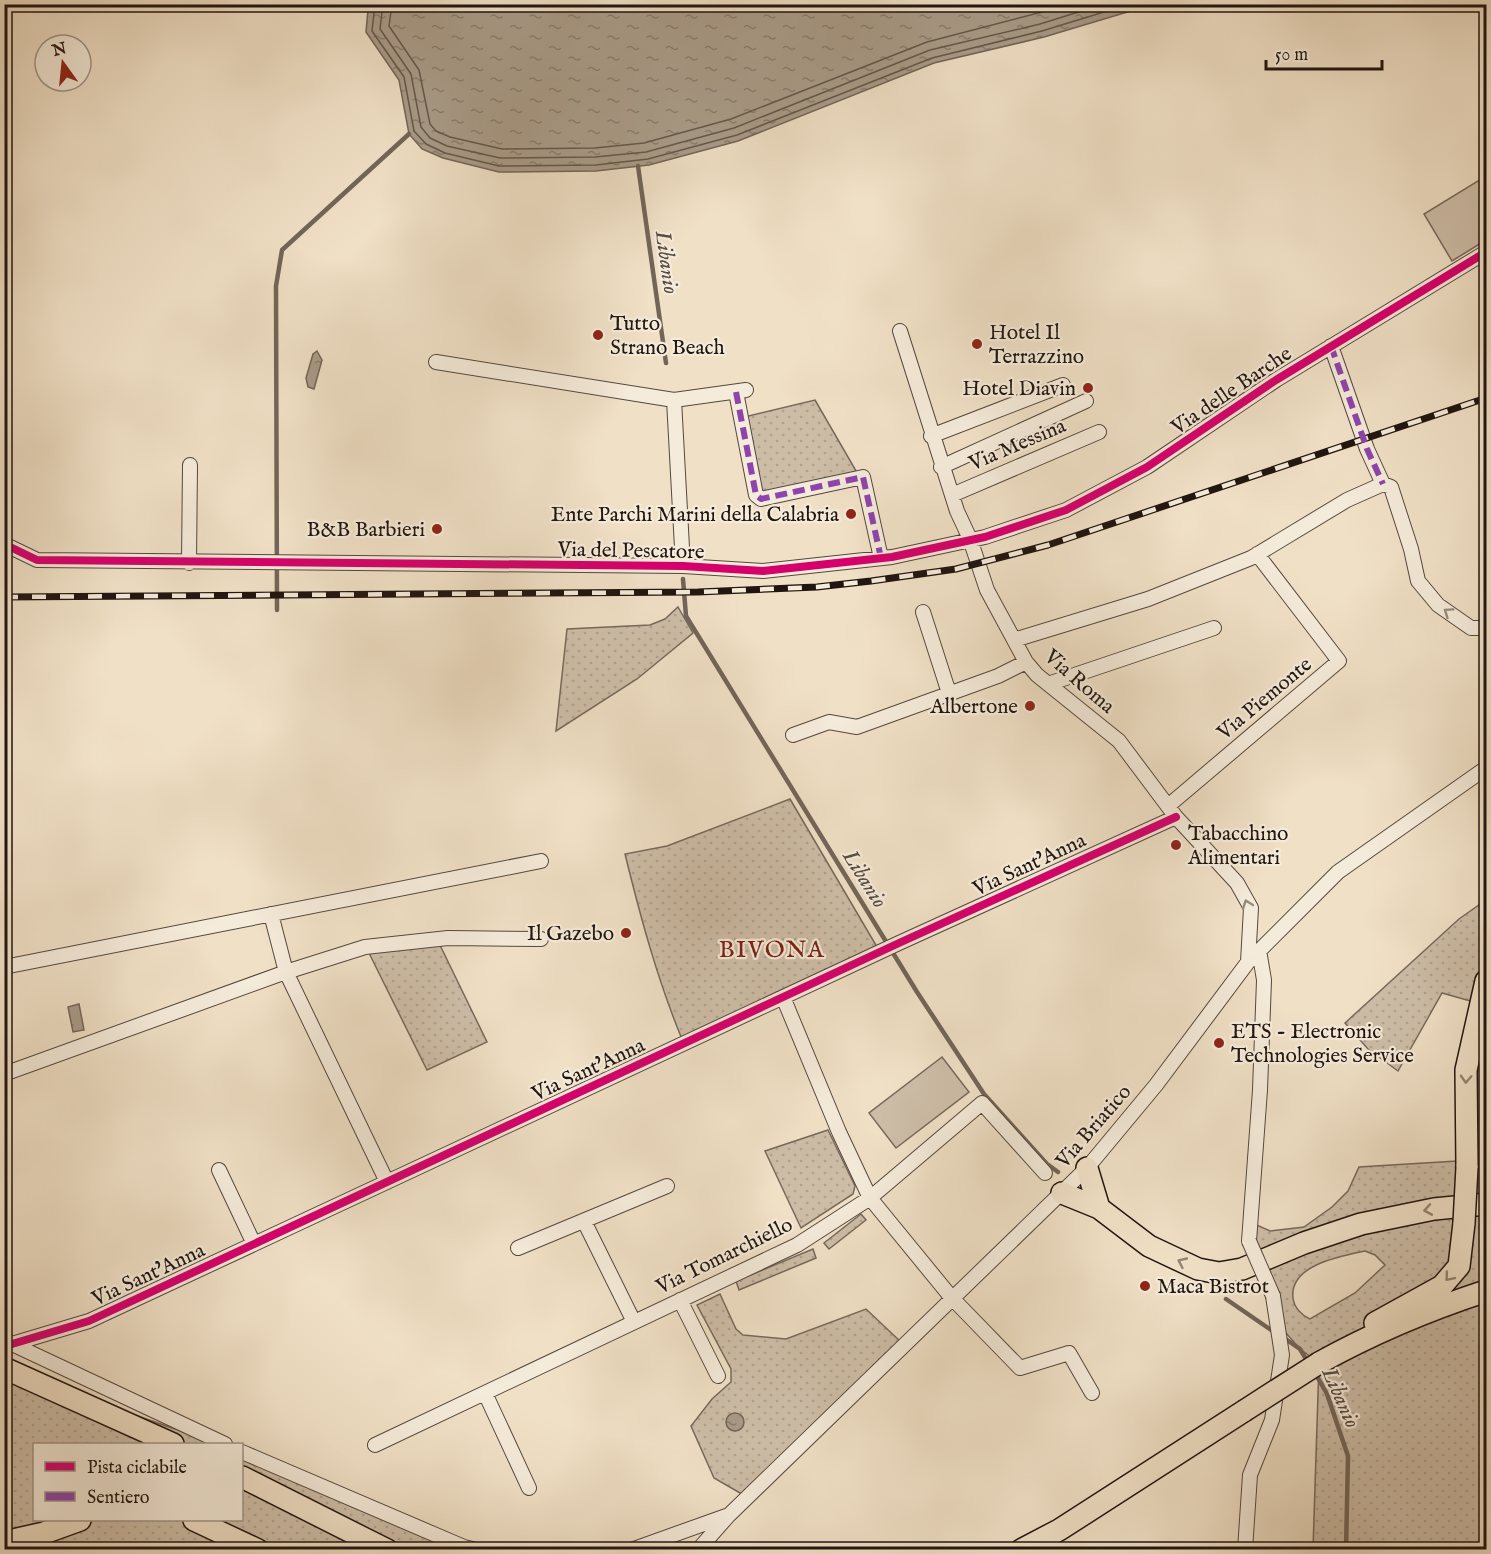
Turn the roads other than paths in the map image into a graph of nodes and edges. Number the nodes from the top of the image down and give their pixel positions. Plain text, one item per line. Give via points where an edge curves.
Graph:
1 (1486, 252) edge
2 (900, 331) dead end
3 (1331, 346) junction
4 (436, 362) dead end
5 (1063, 385) dead end
6 (674, 400) junction
7 (1086, 401) dead end
8 (1099, 432) dead end
9 (931, 436) junction
10 (190, 465) dead end
11 (941, 467) junction
12 (1383, 484) junction
13 (952, 495) junction
14 (970, 539) junction
15 (4, 544) edge
16 (1257, 554) junction
17 (881, 558) junction
18 (189, 562) junction
19 (683, 566) junction
20 (923, 612) dead end
21 (1215, 628) dead end
22 (1486, 628) edge
23 (1014, 640) junction
24 (1026, 662) junction
25 (1048, 684) junction
26 (949, 693) junction
27 (793, 735) dead end
28 (1486, 768) edge
29 (1172, 812) junction
30 (541, 861) dead end
31 (271, 914) junction
32 (541, 939) dead end
33 (1259, 950) junction
34 (1248, 962) junction
35 (4, 967) edge
36 (286, 972) junction
37 (1486, 981) edge
38 (783, 997) junction
39 (4, 1074) edge
40 (1086, 1168) junction
41 (219, 1170) dead end
42 (1045, 1173) dead end
43 (387, 1182) junction
44 (667, 1186) dead end
45 (1062, 1193) junction
46 (870, 1198) junction
47 (1486, 1204) edge
48 (1099, 1208) junction
49 (584, 1221) junction
50 (254, 1244) junction
51 (518, 1248) dead end
52 (1486, 1291) edge
53 (951, 1297) junction
54 (680, 1300) junction
55 (634, 1322) junction
56 (1364, 1338) junction
57 (8, 1342) edge
58 (4, 1368) edge
59 (718, 1376) dead end
60 (27, 1378) junction
61 (4, 1381) edge
62 (485, 1393) junction
63 (1092, 1393) dead end
64 (164, 1440) edge
65 (223, 1443) edge
66 (375, 1445) dead end
67 (243, 1452) edge
68 (243, 1478) edge
69 (529, 1488) dead end
70 (728, 1516) junction
71 (77, 1521) edge
72 (196, 1521) edge
73 (4, 1542) edge
74 (258, 1550) edge
75 (387, 1550) edge
76 (477, 1550) edge
77 (631, 1550) edge
78 (698, 1550) edge
79 (1021, 1550) edge
80 (1245, 1550) edge

1 - 3 street, Via delle Barche
2 - 9 street, Via Roma
3 - 12 street
3 - 14 street, Via delle Barche via 1147,467 1066,510
4 - 6 street
5 - 9 street
6 - 17 street via 741,391 756,495 761,499 863,477
6 - 19 street
7 - 11 street
8 - 13 street, Via Messina
9 - 11 street, Via Roma
10 - 18 street
11 - 13 street, Via Roma
12 - 16 street via 1347,500
22 -> 12 street via 1471,628 1438,605 1418,581 1391,487
13 - 14 street, Via Roma
14 - 17 street, Via del Pescatore
14 - 23 street, Via Roma via 987,590
15 - 18 street, Via del Pescatore via 37,560
16 - 23 street via 1148,599
16 - 29 street, Via Piemonte via 1339,661
17 - 19 street, Via del Pescatore via 763,571
18 - 19 street, Via del Pescatore
20 - 26 street
21 - 25 street
23 - 24 street, Via Roma
24 - 25 street, Via Roma
24 - 26 street
25 - 29 street, Via Roma via 1119,741
26 - 27 street via 857,726 829,722
28 - 33 street, Via Briatico via 1338,872
34 -> 29 street, Via Roma via 1251,908 1238,883
29 - 38 street, Via Sant'Anna
30 - 31 street
31 - 35 street
31 - 36 street
32 - 36 street via 448,938 366,947
33 - 34 street, Via Briatico
33 - 80 street, bridge via 1264,980 1249,1241 1273,1296 1281,1348 1272,1420 1250,1475
34 - 40 street, Via Briatico via 1156,1084
36 - 39 street
36 - 43 street
37 -> 56 main road, bridge via 1466,1070 1467,1167 1458,1266 1442,1286 1378,1319
38 - 43 street, Via Sant'Anna
38 - 46 street
40 - 45 street, Via Briatico
40 - 48 main road
41 - 50 street
42 - 46 street, Via Tomarchiello via 982,1103
43 - 50 street, Via Sant'Anna
44 - 49 street
45 - 48 main road
45 - 53 street, Via Briatico
46 - 53 street
46 - 54 street, Via Tomarchiello via 797,1245
47 -> 48 main road via 1434,1209 1361,1224 1242,1269 1219,1273 1198,1269 1149,1246
49 - 51 street
49 - 55 street
50 - 57 street, Via Sant'Anna via 89,1321
52 - 56 main road
53 - 63 street via 1020,1368 1069,1353
53 - 70 street, Via Briatico
54 - 55 street, Via Tomarchiello
54 - 59 street
55 - 62 street, Via Tomarchiello
56 - 79 main road, bridge
57 - 65 street
58 - 60 main road
60 - 61 main road
60 - 64 main road
62 - 66 street, Via Tomarchiello
62 - 69 street
67 - 76 street
68 - 75 main road
70 - 77 street
70 - 78 street, Via Briatico
71 - 73 main road
72 - 74 main road

